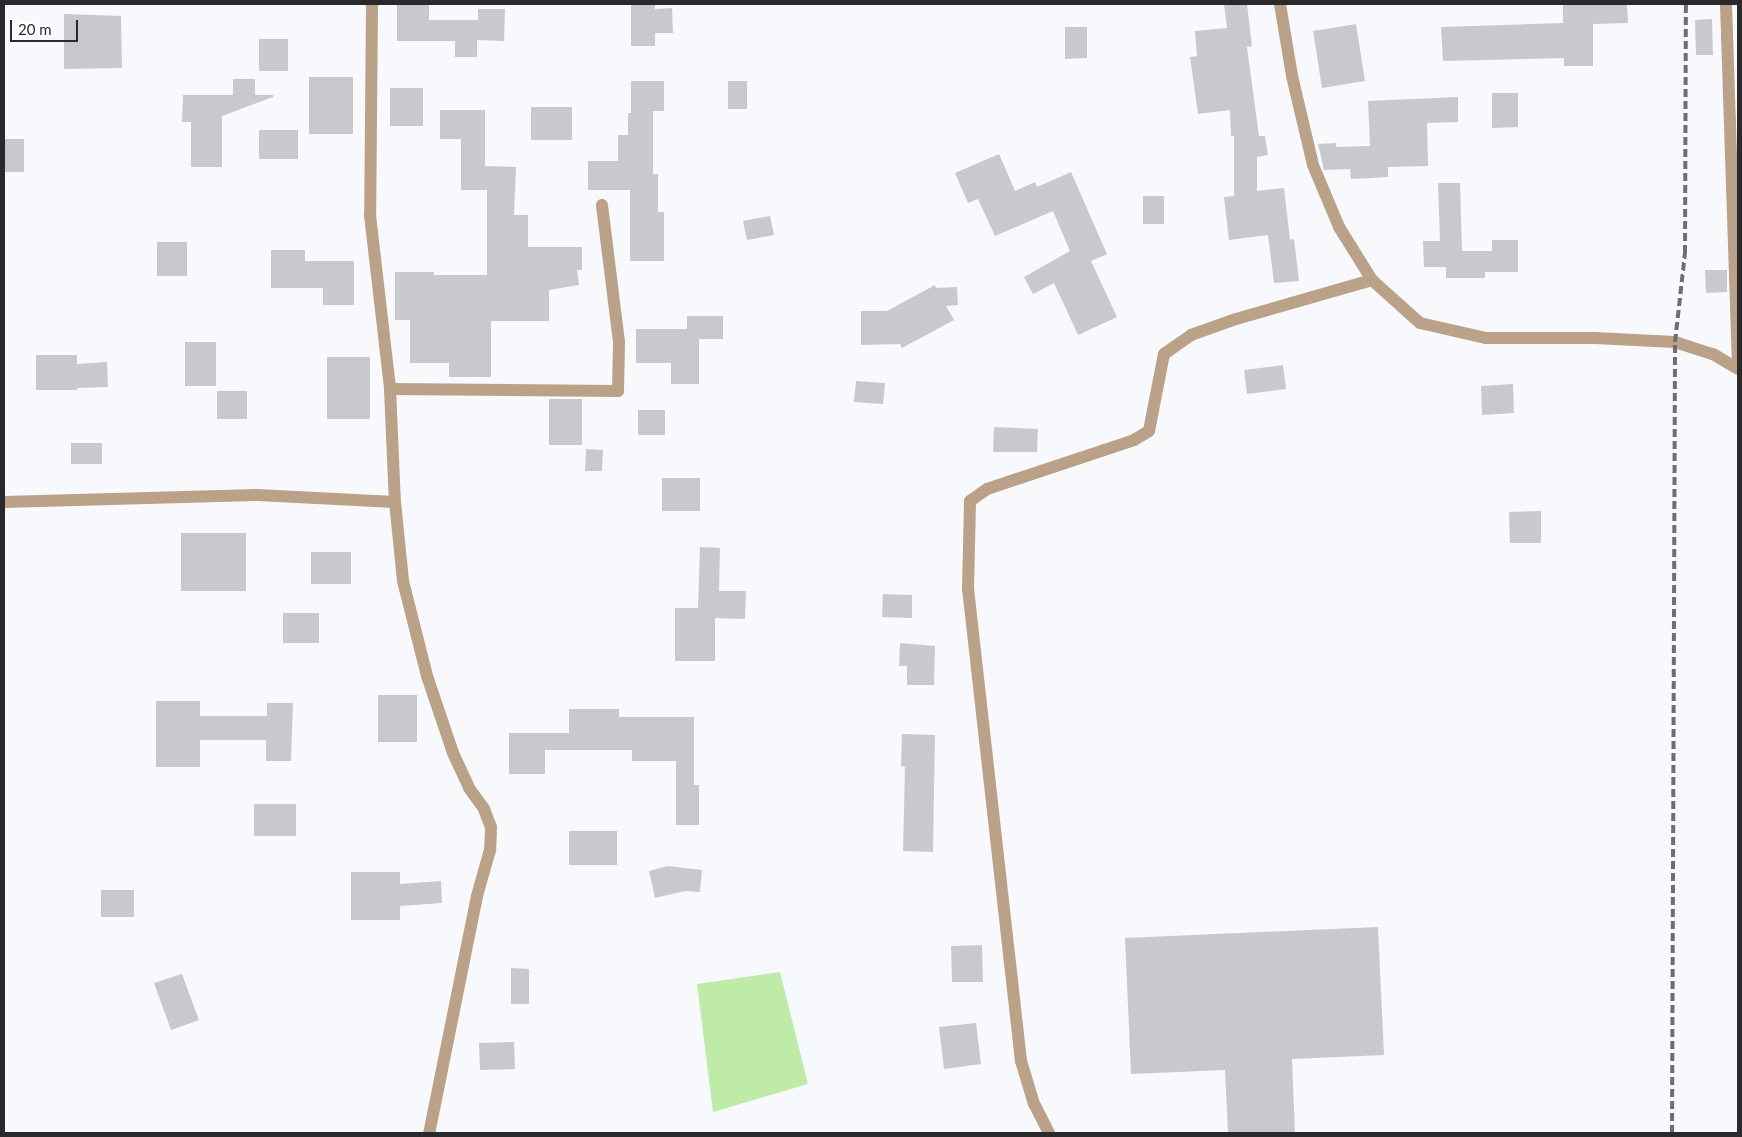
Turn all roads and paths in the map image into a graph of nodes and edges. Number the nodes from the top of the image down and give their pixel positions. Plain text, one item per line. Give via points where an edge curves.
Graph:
1 (372, 4) edge
2 (1280, 4) edge
3 (1726, 4) edge
4 (602, 205) dead end
5 (1372, 280) junction
6 (1738, 365) edge
7 (1738, 370) edge
8 (390, 389) junction
9 (4, 502) edge
10 (395, 502) junction
11 (430, 1133) edge
12 (1049, 1133) edge

1 - 8 street via 370,215
2 - 5 street via 1292,76 1313,166 1338,226
3 - 6 street
4 - 8 street via 618,342 618,391
5 - 7 street via 1420,323 1486,338 1675,342 1713,354
5 - 12 street via 1191,335 1164,354 1149,431 1134,440 987,489 970,501 968,590 1021,1061 1034,1104
8 - 10 street
9 - 10 street via 257,495
10 - 11 street via 403,581 427,676 453,754 491,827 490,850 477,896

